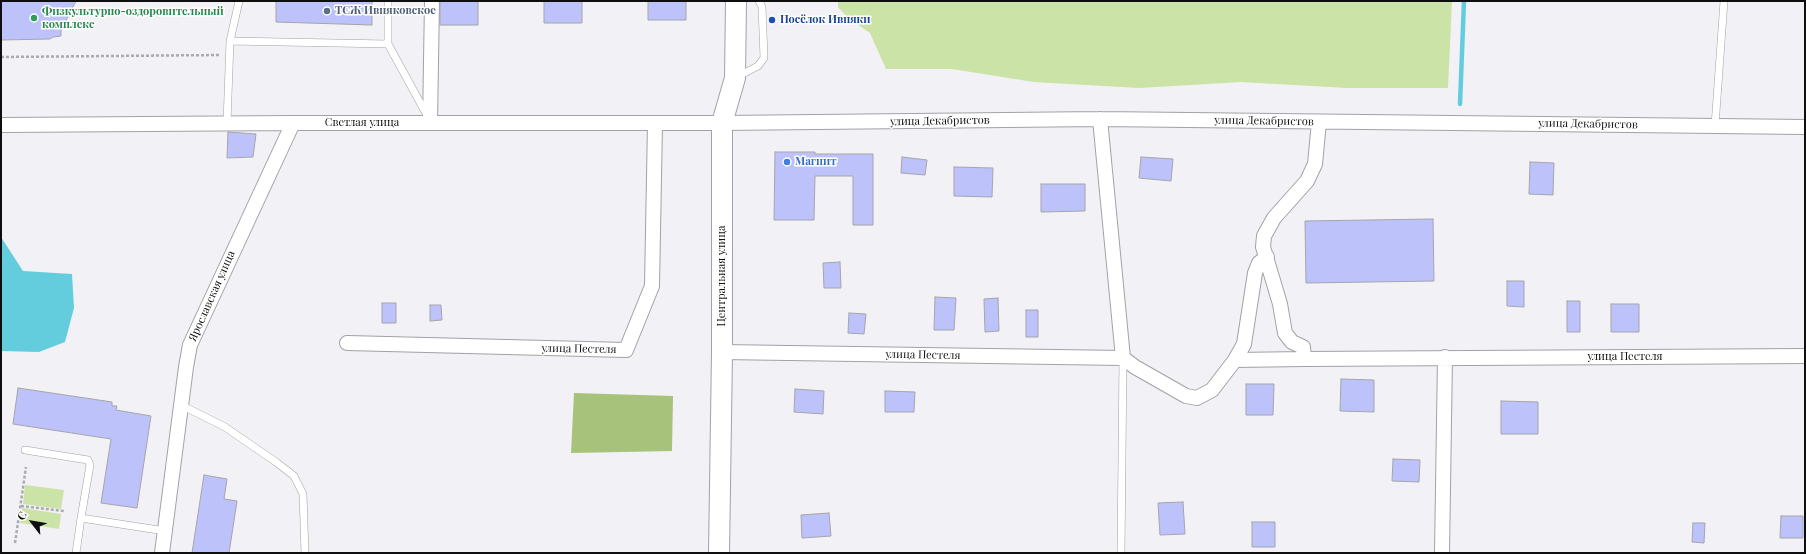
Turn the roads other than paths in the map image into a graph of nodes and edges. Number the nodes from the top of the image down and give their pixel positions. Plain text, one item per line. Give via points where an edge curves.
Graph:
1 (239, 1) edge
2 (388, 1) edge
3 (432, 1) edge
4 (736, 1) edge
5 (759, 1) edge
6 (1724, 1) edge
7 (230, 41) junction
8 (388, 44) junction
9 (735, 78) junction
10 (1100, 119) junction
11 (1319, 122) junction
12 (227, 123) junction
13 (293, 123) junction
14 (430, 123) junction
15 (656, 123) junction
16 (722, 123) junction
17 (1, 125) edge
18 (1715, 126) junction
19 (1805, 127) edge
20 (1267, 257) junction
21 (347, 343) dead end
22 (722, 352) junction
23 (1805, 356) edge
24 (1446, 357) junction
25 (1123, 358) junction
26 (1304, 359) junction
27 (1234, 360) junction
28 (181, 405) junction
29 (25, 450) dead end
30 (81, 518) junction
31 (165, 531) junction
32 (76, 553) edge
33 (162, 553) edge
34 (305, 553) edge
35 (719, 553) edge
36 (1121, 553) edge
37 (1442, 553) edge

1 - 7 lane
2 - 8 lane
3 - 14 street
4 - 9 street, Центральная улица
5 - 9 lane via 762,7 764,58 758,66
6 - 18 lane
7 - 8 lane
7 - 12 lane
8 - 14 lane
9 - 16 street, Центральная улица
10 - 11 street, улица Декабристов
10 - 16 street, улица Декабристов
10 - 25 street
11 - 18 street, улица Декабристов
11 - 20 street via 1315,164 1307,181 1274,218 1264,236 1263,247
12 - 13 street, Светлая улица
12 - 17 street, Светлая улица
13 - 14 street, Светлая улица
13 - 28 street, Ярославская улица via 190,345
14 - 15 street, Светлая улица
15 - 16 street, Светлая улица
15 - 21 street, улица Пестеля via 652,286 626,350
16 - 22 street, Центральная улица
18 - 19 street, улица Декабристов
20 - 26 street via 1285,333 1292,342 1303,347
20 - 27 street via 1260,263 1255,274 1244,344
22 - 25 street, улица Пестеля
22 - 35 street, Центральная улица
23 - 24 street, улица Пестеля
24 - 26 street, улица Пестеля
24 - 37 street
25 - 27 street via 1186,396 1197,398 1212,390
25 - 36 lane
26 - 27 street, улица Пестеля
28 - 31 street, Ярославская улица
28 - 34 lane via 225,427 294,476 303,494
29 - 30 lane via 88,460 90,465
30 - 31 lane
30 - 32 lane
31 - 33 street, Ярославская улица

